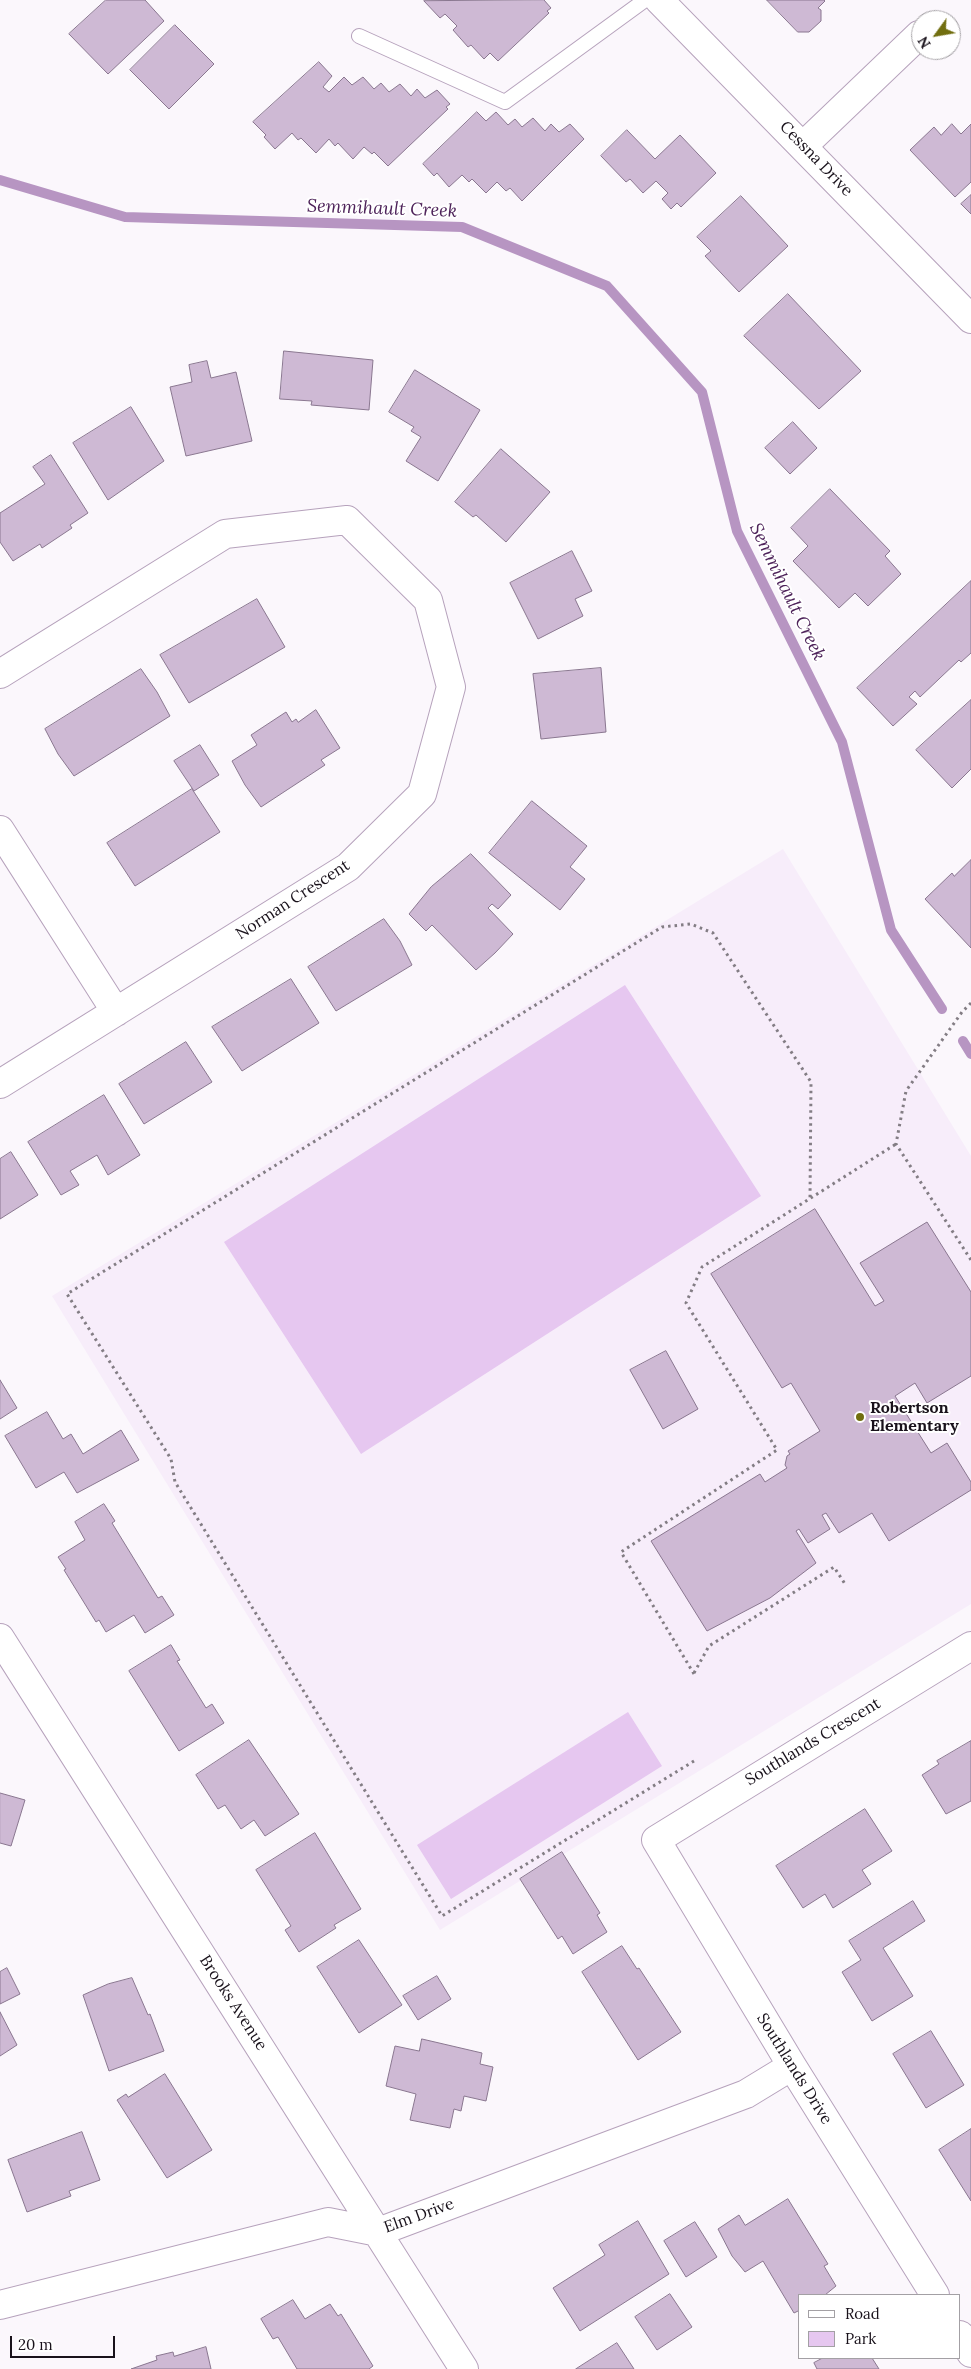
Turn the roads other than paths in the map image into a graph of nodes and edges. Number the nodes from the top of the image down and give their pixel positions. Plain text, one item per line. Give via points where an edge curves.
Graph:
1 (645, 0) edge
2 (659, 0) edge
3 (359, 36) dead end
4 (911, 43) edge
5 (804, 146) junction
6 (971, 319) edge
7 (0, 674) edge
8 (0, 830) edge
9 (116, 1012) junction
10 (0, 1084) edge
11 (0, 1638) edge
12 (971, 1646) edge
13 (656, 1840) joint
14 (792, 2066) junction
15 (378, 2232) junction
16 (934, 2294) edge
17 (0, 2305) edge
18 (961, 2337) edge
19 (971, 2353) edge
20 (464, 2369) edge

1 - 3 lane via 505,102
2 - 5 street, Cessna Drive
4 - 5 street
5 - 6 street, Cessna Drive
7 - 9 street, Norman Crescent via 225,534 347,520 428,600 451,687 422,794 348,867
8 - 9 street
9 - 10 street, Norman Crescent
11 - 15 street, Brooks Avenue
12 - 13 street, Southlands Crescent
13 - 14 street, Southlands Drive
14 - 15 street, Elm Drive via 746,2094
14 - 16 street, Southlands Drive
15 - 17 street, Elm Drive via 328,2222
15 - 20 street, Brooks Avenue
18 - 19 street

